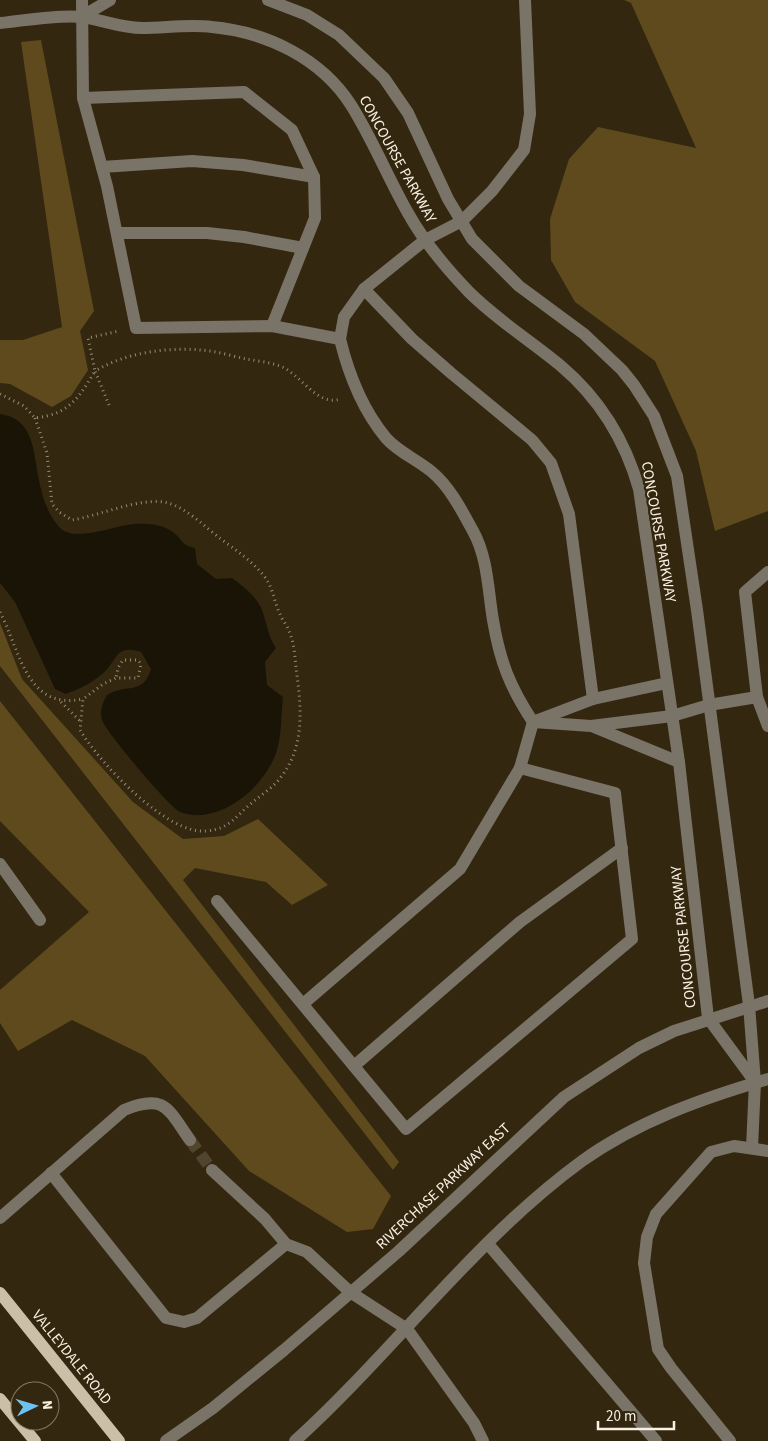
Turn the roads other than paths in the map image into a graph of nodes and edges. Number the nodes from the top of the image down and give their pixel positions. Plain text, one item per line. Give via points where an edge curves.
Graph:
1 (82, 0) edge
2 (110, 0) edge
3 (268, 0) edge
4 (525, 0) edge
5 (81, 16) junction
6 (0, 23) edge
7 (83, 98) junction
8 (102, 167) junction
9 (314, 177) junction
10 (462, 221) junction
11 (117, 233) junction
12 (426, 240) junction
13 (303, 248) junction
14 (364, 289) junction
15 (272, 326) junction
16 (340, 339) junction
17 (768, 572) edge
18 (667, 683) junction
19 (757, 697) junction
20 (593, 698) junction
21 (709, 705) junction
22 (672, 716) junction
23 (533, 722) junction
24 (592, 726) junction
25 (768, 726) edge
26 (679, 762) junction
27 (520, 768) junction
28 (622, 848) junction
29 (0, 864) edge
30 (217, 901) dead end
31 (40, 920) dead end
32 (768, 1001) edge
33 (302, 1004) junction
34 (749, 1005) junction
35 (708, 1018) junction
36 (354, 1066) junction
37 (768, 1079) edge
38 (755, 1082) junction
39 (190, 1140) tunnel mouth
40 (752, 1148) junction
41 (768, 1152) edge
42 (212, 1170) tunnel mouth
43 (51, 1173) junction
44 (0, 1218) edge
45 (286, 1244) junction
46 (488, 1244) junction
47 (350, 1292) junction
48 (0, 1293) edge
49 (407, 1329) junction
50 (0, 1399) edge
51 (304, 1438) edge
52 (35, 1441) edge
53 (119, 1441) edge
54 (166, 1441) edge
55 (483, 1441) edge
56 (656, 1441) edge
57 (730, 1441) edge

1 - 5 street
2 - 5 street
3 - 10 street, CONCOURSE PARKWAY via 307,14 339,35 384,78 408,113 448,199
4 - 10 street via 530,114 524,150 492,191
5 - 6 street
5 - 7 street
5 - 12 street, CONCOURSE PARKWAY via 127,27 212,27 251,34 283,46 310,62 350,103 408,213
7 - 8 street
7 - 9 street via 244,92 292,130
8 - 9 street via 192,161 243,165
8 - 11 street
9 - 13 street via 315,218
10 - 12 street
10 - 21 street, CONCOURSE PARKWAY via 472,238 503,272 584,334 622,370 654,416 677,476
11 - 13 street via 207,233 244,236
11 - 15 street via 136,328
12 - 14 street
12 - 18 street, CONCOURSE PARKWAY via 471,294 562,367 590,394 618,433 639,489
13 - 15 street
14 - 16 street via 344,317
14 - 20 street via 412,339 532,440 551,463 569,514
15 - 16 street
16 - 23 street via 349,374 367,412 388,440 433,472 475,533 488,578 501,660 513,691
17 - 19 street via 746,592
18 - 20 street
18 - 22 street, CONCOURSE PARKWAY
19 - 21 street
19 - 25 street
20 - 23 street
21 - 22 street
21 - 34 street, CONCOURSE PARKWAY
22 - 24 street
22 - 26 street, CONCOURSE PARKWAY
23 - 24 street
23 - 27 street
24 - 26 street
26 - 35 street, CONCOURSE PARKWAY
27 - 28 street via 615,793
27 - 33 street via 460,869
28 - 36 street via 520,922
28 - 36 street via 632,939 406,1129
29 - 31 street
30 - 33 street
32 - 34 street, RIVERCHASE PARKWAY EAST
33 - 36 street
34 - 35 street, RIVERCHASE PARKWAY EAST
34 - 38 street, CONCOURSE PARKWAY
35 - 38 street, CONCOURSE PARKWAY
35 - 47 street, RIVERCHASE PARKWAY EAST via 639,1048 564,1097 399,1251
37 - 38 street
38 - 40 street
38 - 46 street via 672,1111 611,1143 583,1160 538,1196
39 - 43 street via 166,1107 145,1102 124,1110
40 - 41 street
40 - 57 street via 734,1146 710,1152 656,1214 647,1237 644,1263 658,1349
42 - 45 street via 265,1219
43 - 44 street
43 - 45 street via 166,1318 184,1322 197,1318
45 - 47 street via 306,1252
46 - 49 street
46 - 56 street
47 - 49 street
47 - 54 street, RIVERCHASE PARKWAY EAST via 213,1408
48 - 53 main road, VALLEYDALE ROAD
49 - 51 street
49 - 55 street via 474,1423
50 - 52 main road

